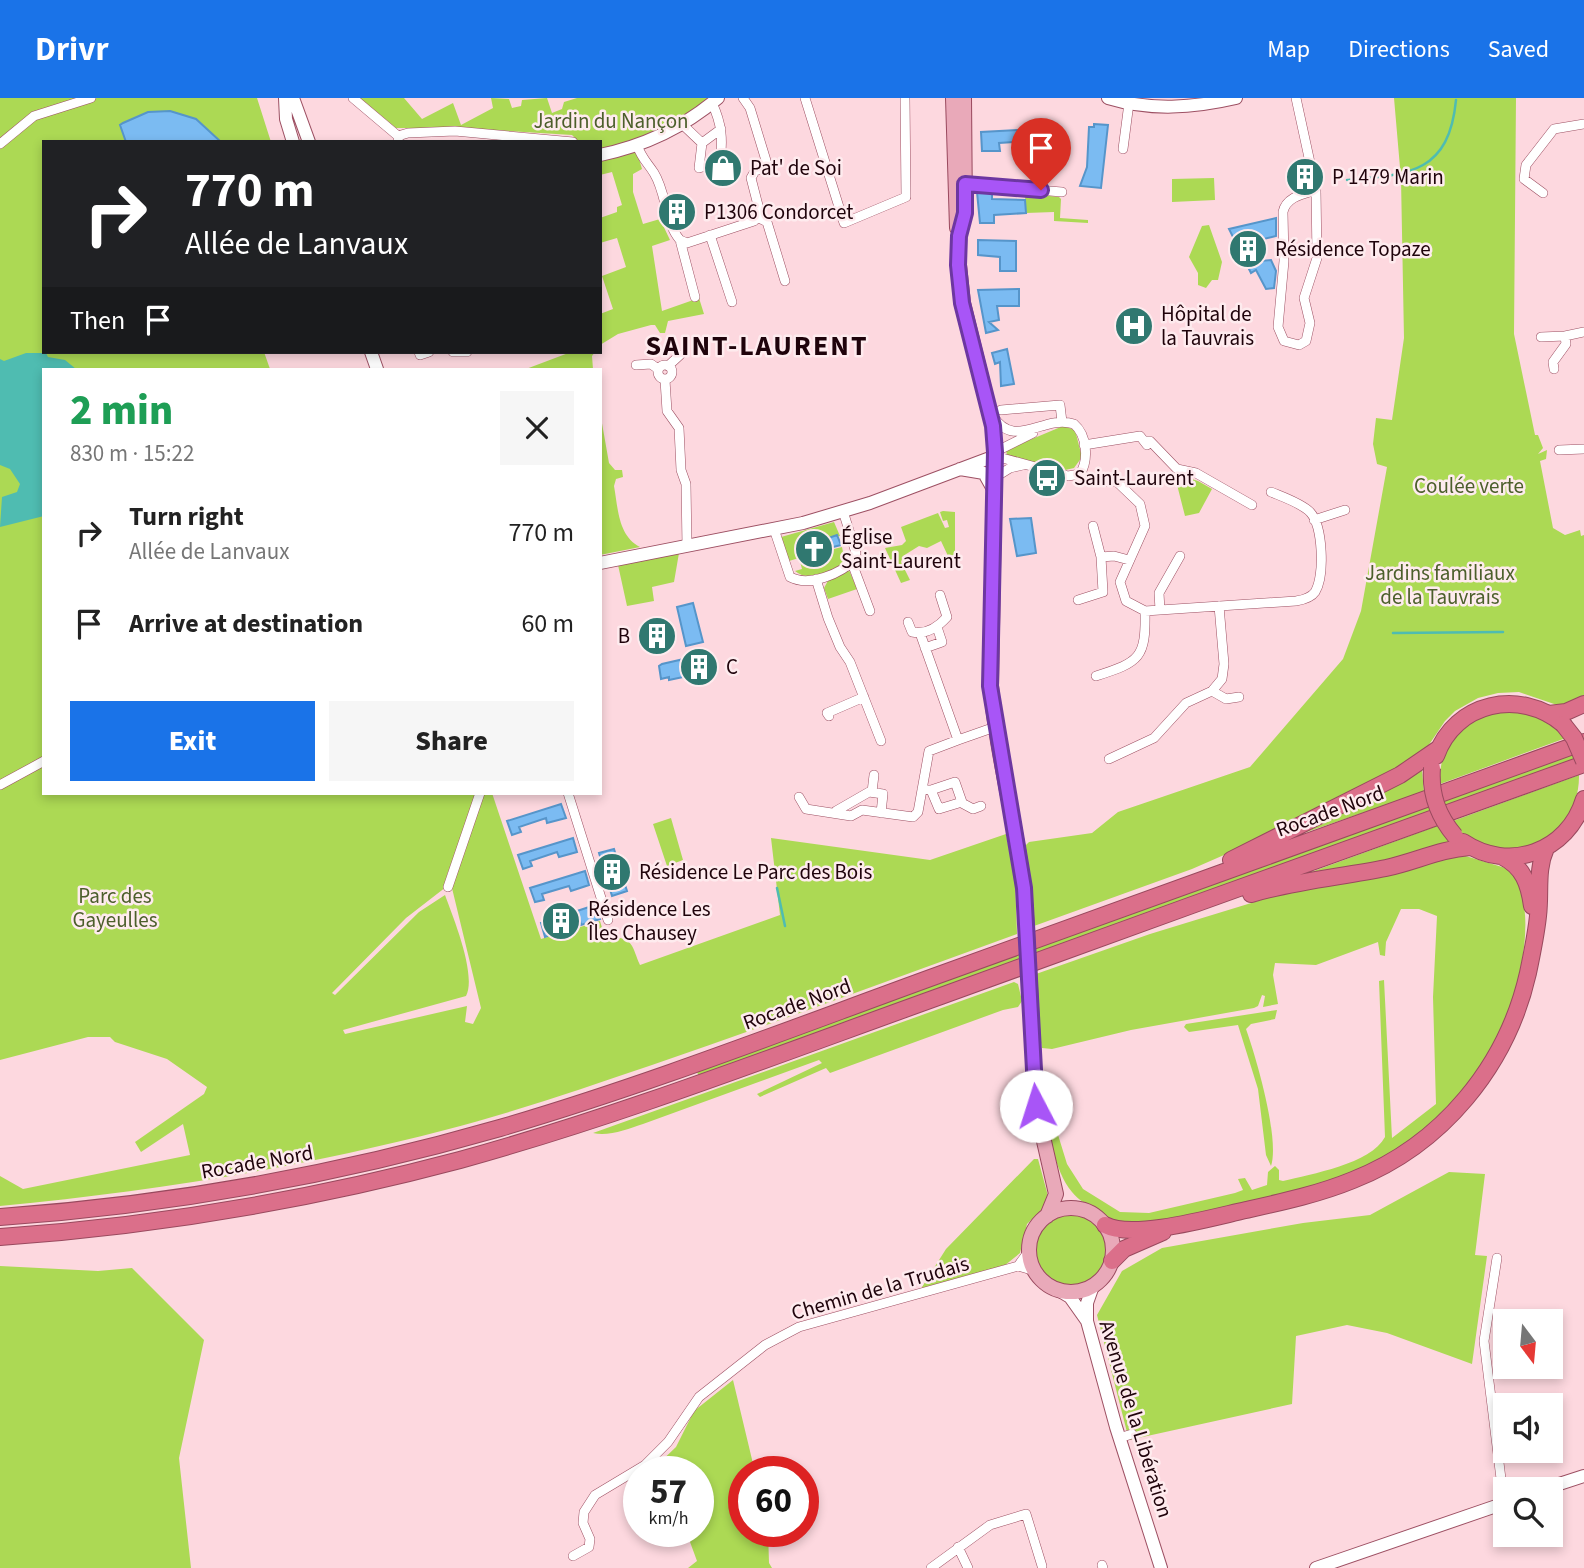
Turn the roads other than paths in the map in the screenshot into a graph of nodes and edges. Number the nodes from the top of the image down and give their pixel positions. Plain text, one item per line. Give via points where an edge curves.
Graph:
1 (91, 98) edge
2 (285, 98) edge
3 (293, 98) edge
4 (353, 98) edge
5 (743, 98) edge
6 (805, 98) edge
7 (905, 98) edge
8 (953, 98) edge
9 (964, 98) edge
10 (1108, 98) edge
11 (1205, 98) edge
12 (1236, 98) edge
13 (1296, 98) edge
14 (715, 101) edge
15 (1131, 101) edge
16 (682, 124) junction
17 (1584, 124) edge
18 (721, 129) junction
19 (398, 139) edge
20 (292, 140) edge
21 (308, 140) edge
22 (552, 140) edge
23 (704, 142) junction
24 (0, 144) edge
25 (638, 145) junction
26 (722, 146) junction
27 (1123, 149) dead end
28 (602, 154) edge
29 (960, 184) junction
30 (1316, 190) junction
31 (1062, 192) dead end
32 (1543, 193) dead end
33 (759, 218) junction
34 (710, 235) junction
35 (680, 240) junction
36 (785, 281) dead end
37 (695, 297) dead end
38 (732, 302) dead end
39 (1584, 332) edge
40 (1565, 336) junction
41 (1541, 337) dead end
42 (680, 355) dead end
43 (636, 365) dead end
44 (663, 367) junction
45 (1554, 369) dead end
46 (995, 411) junction
47 (1062, 422) junction
48 (1050, 424) junction
49 (993, 426) junction
50 (1023, 438) junction
51 (1084, 441) junction
52 (1584, 449) edge
53 (1559, 450) dead end
54 (995, 454) junction
55 (1025, 465) junction
56 (956, 469) junction
57 (1080, 474) junction
58 (994, 484) junction
59 (1271, 492) dead end
60 (1252, 505) dead end
61 (1345, 510) dead end
62 (843, 511) junction
63 (1314, 520) junction
64 (1093, 526) dead end
65 (774, 529) junction
66 (688, 546) junction
67 (1180, 556) dead end
68 (1101, 557) junction
69 (1129, 560) junction
70 (602, 563) edge
71 (852, 563) junction
72 (816, 579) junction
73 (940, 594) dead end
74 (1077, 600) dead end
75 (1219, 606) junction
76 (1160, 610) junction
77 (870, 611) dead end
78 (1145, 611) junction
79 (908, 622) dead end
80 (937, 627) junction
81 (920, 634) junction
82 (925, 648) junction
83 (1096, 676) dead end
84 (1212, 691) junction
85 (864, 697) junction
86 (1239, 697) dead end
87 (1584, 704) edge
88 (1549, 714) junction
89 (829, 716) dead end
90 (995, 727) junction
91 (958, 740) junction
92 (881, 741) dead end
93 (1584, 742) edge
94 (1438, 749) junction
95 (1109, 759) dead end
96 (42, 762) edge
97 (1584, 762) edge
98 (874, 775) dead end
99 (0, 785) edge
100 (927, 789) junction
101 (872, 792) junction
102 (479, 795) edge
103 (569, 795) edge
104 (799, 797) dead end
105 (1584, 799) edge
106 (960, 802) junction
107 (981, 806) dead end
108 (881, 813) junction
109 (838, 814) junction
110 (1579, 820) edge
111 (1470, 847) junction
112 (1546, 848) junction
113 (1503, 857) junction
114 (448, 887) dead end
115 (608, 920) dead end
116 (1533, 943) junction
117 (1008, 950) junction
118 (1058, 953) junction
119 (1054, 1175) junction
120 (1083, 1210) junction
121 (1047, 1216) junction
122 (0, 1217) edge
123 (1189, 1223) junction
124 (1105, 1225) junction
125 (0, 1237) edge
126 (1029, 1251) junction
127 (1497, 1258) dead end
128 (1112, 1261) junction
129 (1018, 1266) junction
130 (1035, 1272) junction
131 (1093, 1286) junction
132 (1060, 1291) junction
133 (1087, 1321) junction
134 (1584, 1476) edge
135 (1502, 1477) edge
136 (1563, 1483) edge
137 (1493, 1507) edge
138 (958, 1547) junction
139 (573, 1556) dead end
140 (1042, 1566) dead end
141 (931, 1568) edge
142 (968, 1568) edge
143 (1161, 1568) edge
144 (1316, 1568) edge

1 - 24 street via 34,117
2 - 20 street
3 - 21 street
4 - 19 street
5 - 33 street via 768,167 755,171 751,178
6 - 7 street via 844,223 906,197
8 - 29 main road
9 - 29 main road
10 - 15 street
11 - 15 street
12 - 15 street via 1186,107
13 - 30 street
14 - 16 street
14 - 18 street
15 - 27 street
16 - 23 street
16 - 25 street
17 - 32 street via 1555,129 1526,165 1524,179
18 - 23 street
18 - 26 street
19 - 22 street via 455,131
23 - 26 street
23 - 26 street via 699,168 720,162
25 - 28 street
25 - 35 street
29 - 31 street
29 - 46 main road via 965,213 958,265 962,303
30 - 30 street via 1290,200 1283,208 1278,327 1287,342 1303,344 1310,323 1304,298 1316,262
33 - 34 street
33 - 36 street via 767,222
34 - 35 street via 687,243
34 - 38 street
35 - 37 street
39 - 40 street
40 - 41 street
40 - 45 street
42 - 44 street
43 - 44 street
44 - 66 street via 658,376 665,380 667,411 679,428
46 - 47 street via 1060,405
46 - 48 street via 1003,429 1012,432
46 - 49 main road
47 - 48 street
47 - 51 street via 1074,424
48 - 50 street
49 - 50 street via 1004,438
49 - 54 main road
50 - 54 street
51 - 57 street via 1086,462
51 - 60 street via 1140,436 1165,463 1196,473
52 - 53 street
54 - 55 street
54 - 56 street
54 - 58 main road
55 - 57 street via 1068,476
55 - 58 street via 1010,468
56 - 58 street via 984,473
56 - 62 street
57 - 69 street via 1091,481 1116,481 1140,504 1145,526
58 - 90 main road via 990,686
59 - 63 street via 1306,509
61 - 63 street
62 - 65 street
62 - 71 street via 856,553
63 - 75 street via 1322,561 1311,596
64 - 68 street
65 - 66 street
65 - 72 street via 790,577
66 - 70 street
67 - 76 street via 1159,593
68 - 69 street
68 - 74 street via 1103,592
69 - 78 street via 1120,582 1123,596
71 - 72 street
71 - 77 street
72 - 85 street via 836,638
73 - 80 street via 947,617
75 - 76 street
75 - 84 street via 1224,664 1222,679
76 - 78 street
78 - 83 street via 1146,640 1140,654 1126,667
79 - 81 street via 912,632
80 - 81 street
80 - 82 street via 942,642
81 - 82 street
82 - 91 street
84 - 86 street via 1226,699
84 - 95 street via 1186,703 1154,738
85 - 89 street via 827,713
85 - 92 street
87 - 88 highway
88 - 94 highway via 1518,703 1486,706 1457,723
88 - 97 highway, bridge via 1574,738
90 - 91 street
90 - 119 main road, bridge via 1020,856 1036,1106
91 - 100 street via 929,751
93 - 117 highway, Rocade Nord
94 - 111 highway, bridge via 1434,800 1442,820
94 - 117 highway via 1400,775 1215,867
96 - 99 street
97 - 118 highway, Rocade Nord
98 - 101 street
100 - 106 street via 939,809
100 - 106 street via 955,782
100 - 108 street via 913,817
101 - 108 street via 883,794
101 - 109 street via 836,811
102 - 114 street
103 - 115 street
104 - 109 street via 806,808
105 - 110 highway
106 - 107 street via 973,809
108 - 109 street
110 - 112 highway
111 - 113 highway
111 - 118 highway via 1265,890
112 - 113 highway via 1525,856
112 - 116 highway via 1539,869
113 - 116 highway via 1517,866 1528,886
116 - 123 highway via 1519,1005 1500,1050 1465,1101 1432,1133 1388,1164 1343,1184
117 - 122 highway, Rocade Nord via 598,1097 427,1148 188,1196
118 - 125 highway, Rocade Nord via 629,1107 457,1160 228,1210
119 - 120 main road
119 - 121 main road via 1055,1202
120 - 121 main road via 1068,1208
120 - 124 main road
121 - 126 main road via 1033,1231
123 - 124 highway via 1125,1230
123 - 128 highway via 1136,1243
124 - 128 main road via 1113,1246
126 - 129 street
126 - 130 main road
127 - 135 street via 1484,1341
128 - 131 main road
129 - 130 street
129 - 139 street, Chemin de la Trudais via 799,1327 765,1345 699,1397 668,1442 645,1465 595,1495 584,1512 589,1547
130 - 132 main road via 1045,1284
131 - 132 main road via 1077,1292
131 - 133 street
132 - 133 street, Avenue de la Libération
133 - 143 street, Avenue de la Libération via 1126,1436
134 - 136 street
137 - 144 street
138 - 140 street via 990,1525 1026,1514
138 - 141 street
138 - 142 street

